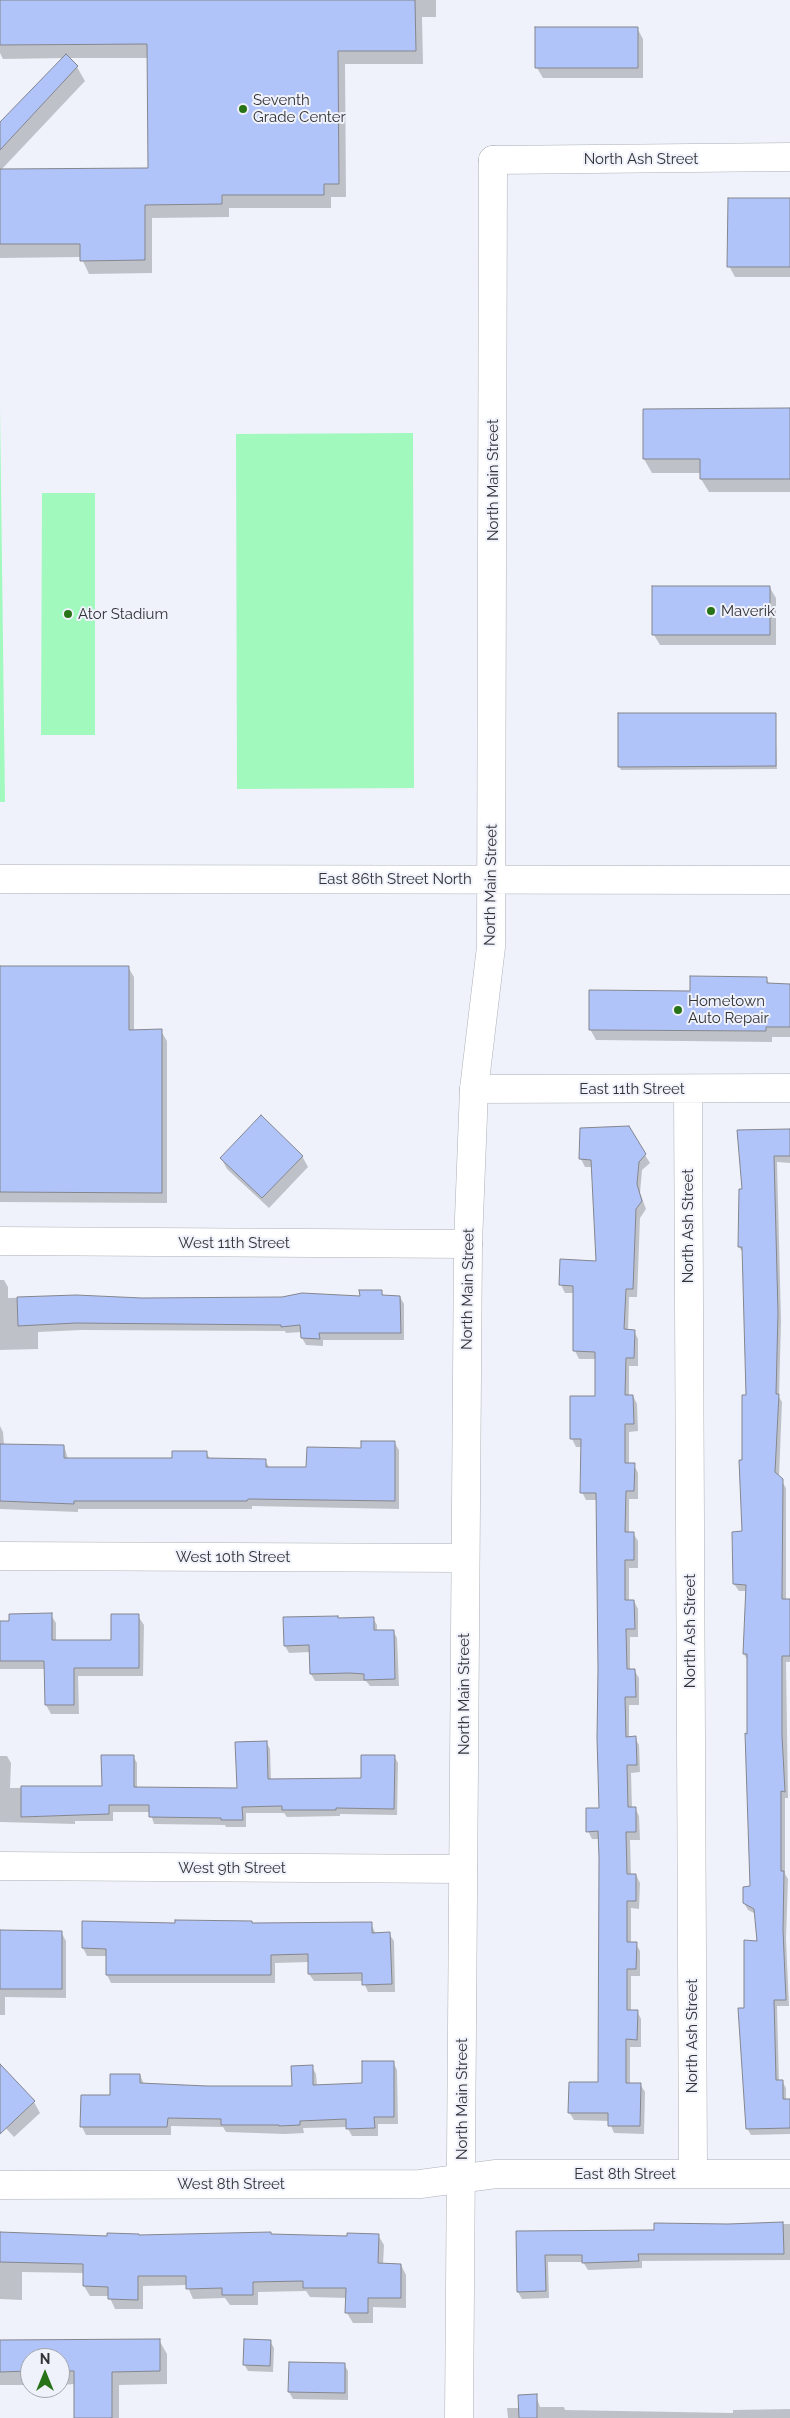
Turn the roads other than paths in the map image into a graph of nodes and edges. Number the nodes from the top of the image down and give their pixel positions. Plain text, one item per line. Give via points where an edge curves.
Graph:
1 (790, 157) edge
2 (493, 160) joint
3 (0, 879) edge
4 (492, 880) junction
5 (790, 880) edge
6 (790, 1088) edge
7 (474, 1089) junction
8 (688, 1089) junction
9 (0, 1241) edge
10 (468, 1244) junction
11 (0, 1556) edge
12 (465, 1558) junction
13 (0, 1866) edge
14 (463, 1869) junction
15 (693, 2174) junction
16 (790, 2174) edge
17 (461, 2178) junction
18 (0, 2185) edge
19 (459, 2418) edge

1 - 2 street, North Ash Street
2 - 4 street, North Main Street
3 - 4 street, East 86th Street North
4 - 5 street, East 86th Street North
4 - 7 street, North Main Street via 491,947
6 - 8 street, East 11th Street
7 - 8 street, East 11th Street
7 - 10 street, North Main Street
8 - 15 street, North Ash Street
9 - 10 street, West 11th Street
10 - 12 street, North Main Street
11 - 12 street, West 10th Street
12 - 14 street, North Main Street
13 - 14 street, West 9th Street
14 - 17 street, North Main Street
15 - 16 street, East 8th Street
15 - 17 street, East 8th Street via 496,2174
17 - 18 street, West 8th Street via 420,2184
17 - 19 street, North Main Street

